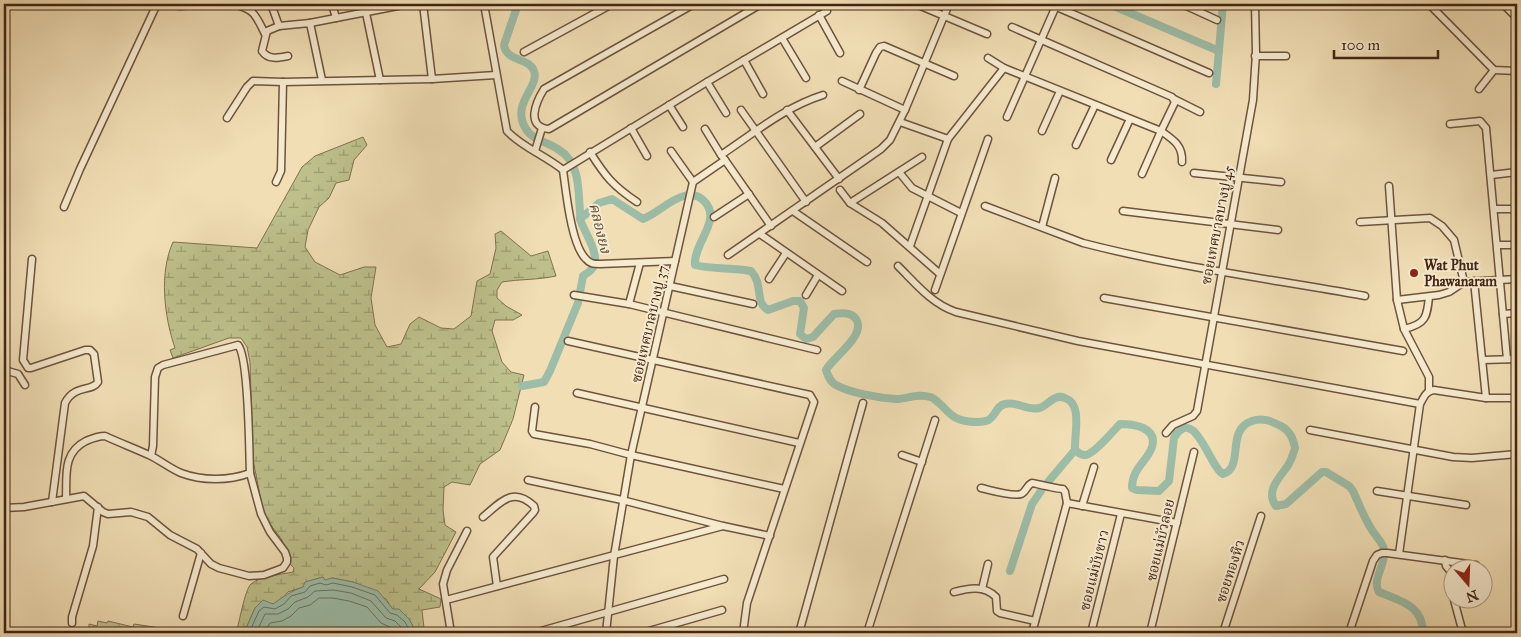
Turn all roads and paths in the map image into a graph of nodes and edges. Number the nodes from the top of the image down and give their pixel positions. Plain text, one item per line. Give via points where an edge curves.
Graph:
1 (157, 4) edge
2 (176, 4) edge
3 (213, 4) edge
4 (233, 4) edge
5 (271, 4) edge
6 (332, 4) edge
7 (408, 4) edge
8 (423, 4) edge
9 (484, 4) edge
10 (612, 4) edge
11 (694, 4) edge
12 (761, 4) edge
13 (916, 4) edge
14 (949, 4) edge
15 (1182, 4) edge
16 (1255, 4) edge
17 (1428, 4) edge
18 (1503, 4) edge
19 (1053, 5) edge
20 (827, 11) dead end
21 (366, 13) junction
22 (819, 15) junction
23 (944, 16) junction
24 (336, 18) junction
25 (1517, 18) edge
26 (1217, 20) dead end
27 (310, 23) junction
28 (279, 26) junction
29 (1012, 27) dead end
30 (265, 34) junction
31 (987, 34) dead end
32 (782, 38) junction
33 (1041, 40) junction
34 (524, 52) dead end
35 (840, 53) dead end
36 (288, 56) dead end
37 (1256, 56) junction
38 (1286, 56) dead end
39 (988, 58) dead end
40 (744, 60) junction
41 (924, 63) junction
42 (1004, 68) junction
43 (1494, 70) junction
44 (1517, 71) edge
45 (1209, 73) dead end
46 (496, 75) junction
47 (954, 76) dead end
48 (1025, 76) junction
49 (806, 78) dead end
50 (432, 79) junction
51 (322, 80) junction
52 (380, 80) junction
53 (842, 81) dead end
54 (283, 82) junction
55 (707, 82) junction
56 (1479, 89) dead end
57 (859, 90) junction
58 (1060, 90) junction
59 (763, 94) dead end
60 (823, 95) dead end
61 (1174, 99) junction
62 (669, 105) junction
63 (1095, 105) junction
64 (741, 110) dead end
65 (787, 110) junction
66 (905, 110) junction
67 (1200, 112) dead end
68 (726, 113) dead end
69 (860, 114) dead end
70 (1007, 117) dead end
71 (227, 118) dead end
72 (1130, 119) junction
73 (900, 122) junction
74 (1450, 124) dead end
75 (542, 128) junction
76 (631, 128) junction
77 (683, 128) dead end
78 (705, 129) dead end
79 (1042, 131) dead end
80 (755, 132) junction
81 (1161, 132) junction
82 (948, 139) junction
83 (988, 139) dead end
84 (1076, 145) dead end
85 (815, 147) junction
86 (535, 151) junction
87 (671, 151) dead end
88 (590, 152) junction
89 (647, 156) dead end
90 (922, 157) dead end
91 (723, 158) junction
92 (1111, 160) dead end
93 (1182, 162) dead end
94 (567, 167) junction
95 (898, 172) junction
96 (1517, 172) edge
97 (1142, 174) dead end
98 (1194, 174) dead end
99 (1490, 175) junction
100 (1055, 178) dead end
101 (1239, 178) junction
102 (839, 179) junction
103 (276, 182) dead end
104 (693, 182) junction
105 (1281, 182) dead end
106 (1388, 186) dead end
107 (840, 190) dead end
108 (749, 194) junction
109 (928, 197) junction
110 (636, 202) dead end
111 (806, 202) junction
112 (850, 203) junction
113 (64, 206) dead end
114 (984, 206) dead end
115 (1494, 209) junction
116 (1517, 209) edge
117 (793, 211) junction
118 (1123, 211) dead end
119 (962, 214) junction
120 (714, 217) dead end
121 (1391, 220) junction
122 (1360, 222) dead end
123 (1230, 225) junction
124 (771, 226) junction
125 (1042, 228) junction
126 (1278, 230) dead end
127 (760, 234) junction
128 (1517, 244) edge
129 (1498, 245) junction
130 (910, 246) junction
131 (786, 253) junction
132 (728, 255) dead end
133 (32, 259) dead end
134 (675, 261) junction
135 (867, 262) dead end
136 (640, 263) junction
137 (898, 266) dead end
138 (1221, 271) junction
139 (940, 274) junction
140 (818, 275) junction
141 (769, 279) dead end
142 (1500, 279) junction
143 (1517, 279) edge
144 (1464, 282) junction
145 (1474, 282) junction
146 (670, 286) junction
147 (935, 290) dead end
148 (842, 291) dead end
149 (577, 295) dead end
150 (806, 295) dead end
151 (1365, 296) dead end
152 (1429, 297) junction
153 (1104, 298) dead end
154 (1396, 300) junction
155 (629, 304) junction
156 (753, 304) dead end
157 (664, 312) junction
158 (1517, 313) edge
159 (1503, 314) junction
160 (1213, 318) junction
161 (1404, 328) junction
162 (568, 341) dead end
163 (817, 350) dead end
164 (1403, 351) dead end
165 (1517, 358) edge
166 (1508, 359) junction
167 (654, 360) junction
168 (1483, 360) junction
169 (1205, 363) junction
170 (4, 370) edge
171 (25, 385) dead end
172 (1429, 391) junction
173 (577, 393) dead end
174 (1486, 398) junction
175 (1517, 398) edge
176 (863, 403) dead end
177 (1420, 404) junction
178 (535, 407) dead end
179 (643, 408) junction
180 (935, 420) dead end
181 (1310, 430) dead end
182 (1166, 433) dead end
183 (799, 443) junction
184 (1414, 450) junction
185 (1194, 452) dead end
186 (1517, 454) edge
187 (631, 455) junction
188 (902, 455) dead end
189 (151, 456) junction
190 (922, 462) junction
191 (1094, 467) dead end
192 (250, 473) junction
193 (528, 480) dead end
194 (981, 488) dead end
195 (784, 489) junction
196 (1377, 491) dead end
197 (1406, 496) junction
198 (66, 499) junction
199 (622, 500) junction
200 (52, 502) junction
201 (1067, 502) junction
202 (1466, 505) dead end
203 (1082, 506) junction
204 (98, 507) junction
205 (4, 508) edge
206 (1121, 514) junction
207 (1261, 516) dead end
208 (483, 517) dead end
209 (1177, 523) junction
210 (723, 526) junction
211 (467, 531) dead end
212 (770, 536) junction
213 (201, 553) junction
214 (1399, 554) junction
215 (614, 556) junction
216 (1445, 560) edge
217 (988, 564) dead end
218 (724, 579) dead end
219 (497, 586) junction
220 (982, 589) junction
221 (954, 592) dead end
222 (446, 600) junction
223 (722, 610) dead end
224 (1457, 610) edge
225 (608, 612) junction
226 (183, 616) dead end
227 (1035, 621) junction
228 (72, 623) dead end
229 (451, 633) edge
230 (534, 633) edge
231 (606, 633) edge
232 (642, 633) edge
233 (743, 633) edge
234 (799, 633) edge
235 (867, 633) edge
236 (1032, 633) edge
237 (1091, 633) edge
238 (1150, 633) edge
239 (1222, 633) edge
240 (1350, 633) edge
241 (1463, 633) edge

1 - 113 street
2 - 3 street
4 - 30 street via 255,13
5 - 28 street
6 - 24 street
7 - 21 street
8 - 50 street
9 - 46 street
10 - 34 street
11 - 75 street via 544,89 536,102 534,118
12 - 75 street via 549,129
13 - 23 street
14 - 23 street
15 - 26 street
16 - 37 street, ซอยเทศบาลบางปู 45
17 - 43 street
18 - 25 street
19 - 33 street
19 - 45 street
20 - 22 street
21 - 24 street
21 - 52 street
22 - 32 street
22 - 35 street
23 - 31 street
23 - 41 street
24 - 27 street
27 - 28 street
27 - 51 street
28 - 30 street
29 - 33 street
30 - 36 street via 264,54 275,59
32 - 40 street
32 - 49 street
33 - 48 street
33 - 61 street
37 - 38 street
37 - 101 street, ซอยเทศบาลบางปู 45 via 1253,100
39 - 42 street
40 - 55 street
40 - 59 street
41 - 47 street
41 - 57 street via 889,47 880,47
41 - 66 street
42 - 48 street
42 - 82 street
43 - 44 street
43 - 56 street
46 - 50 street
46 - 86 street via 507,131
48 - 58 street
48 - 70 street
50 - 52 street
51 - 52 street
51 - 54 street
53 - 57 street
54 - 71 street via 252,81
54 - 103 street via 281,171
55 - 62 street
55 - 68 street
57 - 66 street
58 - 63 street
58 - 79 street
60 - 65 street
61 - 67 street
61 - 81 street
62 - 76 street
62 - 77 street
63 - 72 street
63 - 84 street
64 - 80 street
65 - 80 street
65 - 85 street
66 - 73 street
69 - 85 street
72 - 81 street
72 - 92 street
73 - 82 street
73 - 102 street via 881,149
74 - 99 street via 1474,120 1485,125
75 - 86 street
76 - 88 street
76 - 89 street
78 - 91 street
80 - 91 street
80 - 111 street
81 - 93 street via 1179,145
81 - 97 street
82 - 109 street
83 - 119 street
85 - 102 street
86 - 94 street
87 - 104 street
88 - 94 street
88 - 110 street via 612,184
90 - 95 street
91 - 104 street
91 - 108 street
94 - 136 street via 568,205 573,231 584,258 600,264
95 - 109 street via 912,188
95 - 112 street
96 - 99 street
98 - 101 street
99 - 115 street
100 - 125 street
101 - 105 street
101 - 123 street, ซอยเทศบาลบางปู 45
102 - 111 street
104 - 134 street, ซอยเทศบาลบางปู 37
106 - 121 street
107 - 112 street
108 - 120 street
108 - 124 street
109 - 119 street
109 - 130 street
111 - 117 street
112 - 130 street
114 - 125 street
115 - 116 street
115 - 129 street
117 - 124 street
117 - 135 street
118 - 123 street
119 - 139 street
121 - 122 street
121 - 144 street via 1430,218 1442,226 1454,240
121 - 154 street
123 - 126 street
123 - 138 street, ซอยเทศบาลบางปู 45
124 - 127 street
125 - 138 street via 1083,244
127 - 131 street
127 - 132 street
128 - 129 street
129 - 142 street
130 - 139 street
131 - 140 street
131 - 141 street
133 - 200 street via 25,365 31,368 90,350 94,354 98,382 77,390 65,403
134 - 136 street
134 - 146 street, ซอยเทศบาลบางปู 37
136 - 155 street
137 - 169 street via 943,308 1078,341
138 - 151 street
138 - 160 street, ซอยเทศบาลบางปู 45
139 - 147 street
140 - 148 street
140 - 150 street
142 - 143 street
142 - 145 street
142 - 159 street
144 - 145 street
144 - 152 street via 1449,292
145 - 168 street
146 - 156 street
146 - 157 street, ซอยเทศบาลบางปู 37
149 - 155 street
152 - 154 street
152 - 161 street via 1424,320
153 - 160 street
154 - 161 street
155 - 157 street
157 - 163 street
157 - 167 street, ซอยเทศบาลบางปู 37
158 - 159 street
159 - 166 street
160 - 164 street
160 - 169 street, ซอยเทศบาลบางปู 45
161 - 172 street via 1429,377
162 - 167 street
165 - 166 street
166 - 168 street
167 - 179 street, ซอยเทศบาลบางปู 37
167 - 183 street via 810,395 814,402
168 - 174 street
169 - 177 street
169 - 182 street, ซอยเทศบาลบางปู 45 via 1197,411 1172,425
170 - 171 street via 18,374
172 - 174 street
172 - 177 street
173 - 179 street
174 - 175 street
176 - 234 street
177 - 184 street
178 - 187 street via 534,434
179 - 183 street
179 - 187 street, ซอยเทศบาลบางปู 37
180 - 190 street
181 - 184 street
183 - 195 street
184 - 186 street via 1472,458
184 - 197 street
185 - 209 street, ซอยแม่บัวลอย
187 - 195 street
187 - 199 street, ซอยเทศบาลบางปู 37
188 - 190 street
189 - 192 street via 181,473 206,479 240,477
189 - 192 street via 158,368 238,345 243,354 247,391
189 - 198 street via 105,436 83,442 76,446 69,458
190 - 235 street
191 - 203 street
192 - 213 street via 260,514 285,552 285,566 264,575 249,576 219,568
193 - 199 street
194 - 201 street via 1016,495 1024,493 1034,483 1063,489
195 - 212 street
196 - 197 street
197 - 202 street
197 - 214 street
198 - 200 street
198 - 204 street via 84,496
199 - 210 street
199 - 215 street, ซอยเทศบาลบางปู 37
200 - 205 street
201 - 203 street
201 - 227 street
203 - 206 street
204 - 213 street via 108,514 123,512 148,517 170,535
204 - 228 street via 93,546
206 - 209 street
206 - 237 street, ซอยแม่บับขาว
207 - 239 street, ซอยทองหิว
208 - 219 street via 512,496 526,498 535,510 493,557
209 - 238 street, ซอยแม่บัวลอย
210 - 212 street
210 - 215 street
211 - 222 street via 445,577
212 - 233 street via 747,603
213 - 226 street
214 - 216 street
214 - 240 street via 1384,553 1373,561
215 - 219 street
215 - 225 street, ซอยเทศบาลบางปู 37
217 - 220 street
218 - 225 street
219 - 222 street
220 - 221 street
220 - 227 street via 996,597 1000,614
222 - 229 street
223 - 232 street
224 - 241 street
225 - 230 street
225 - 231 street, ซอยเทศบาลบางปู 37
227 - 236 street

